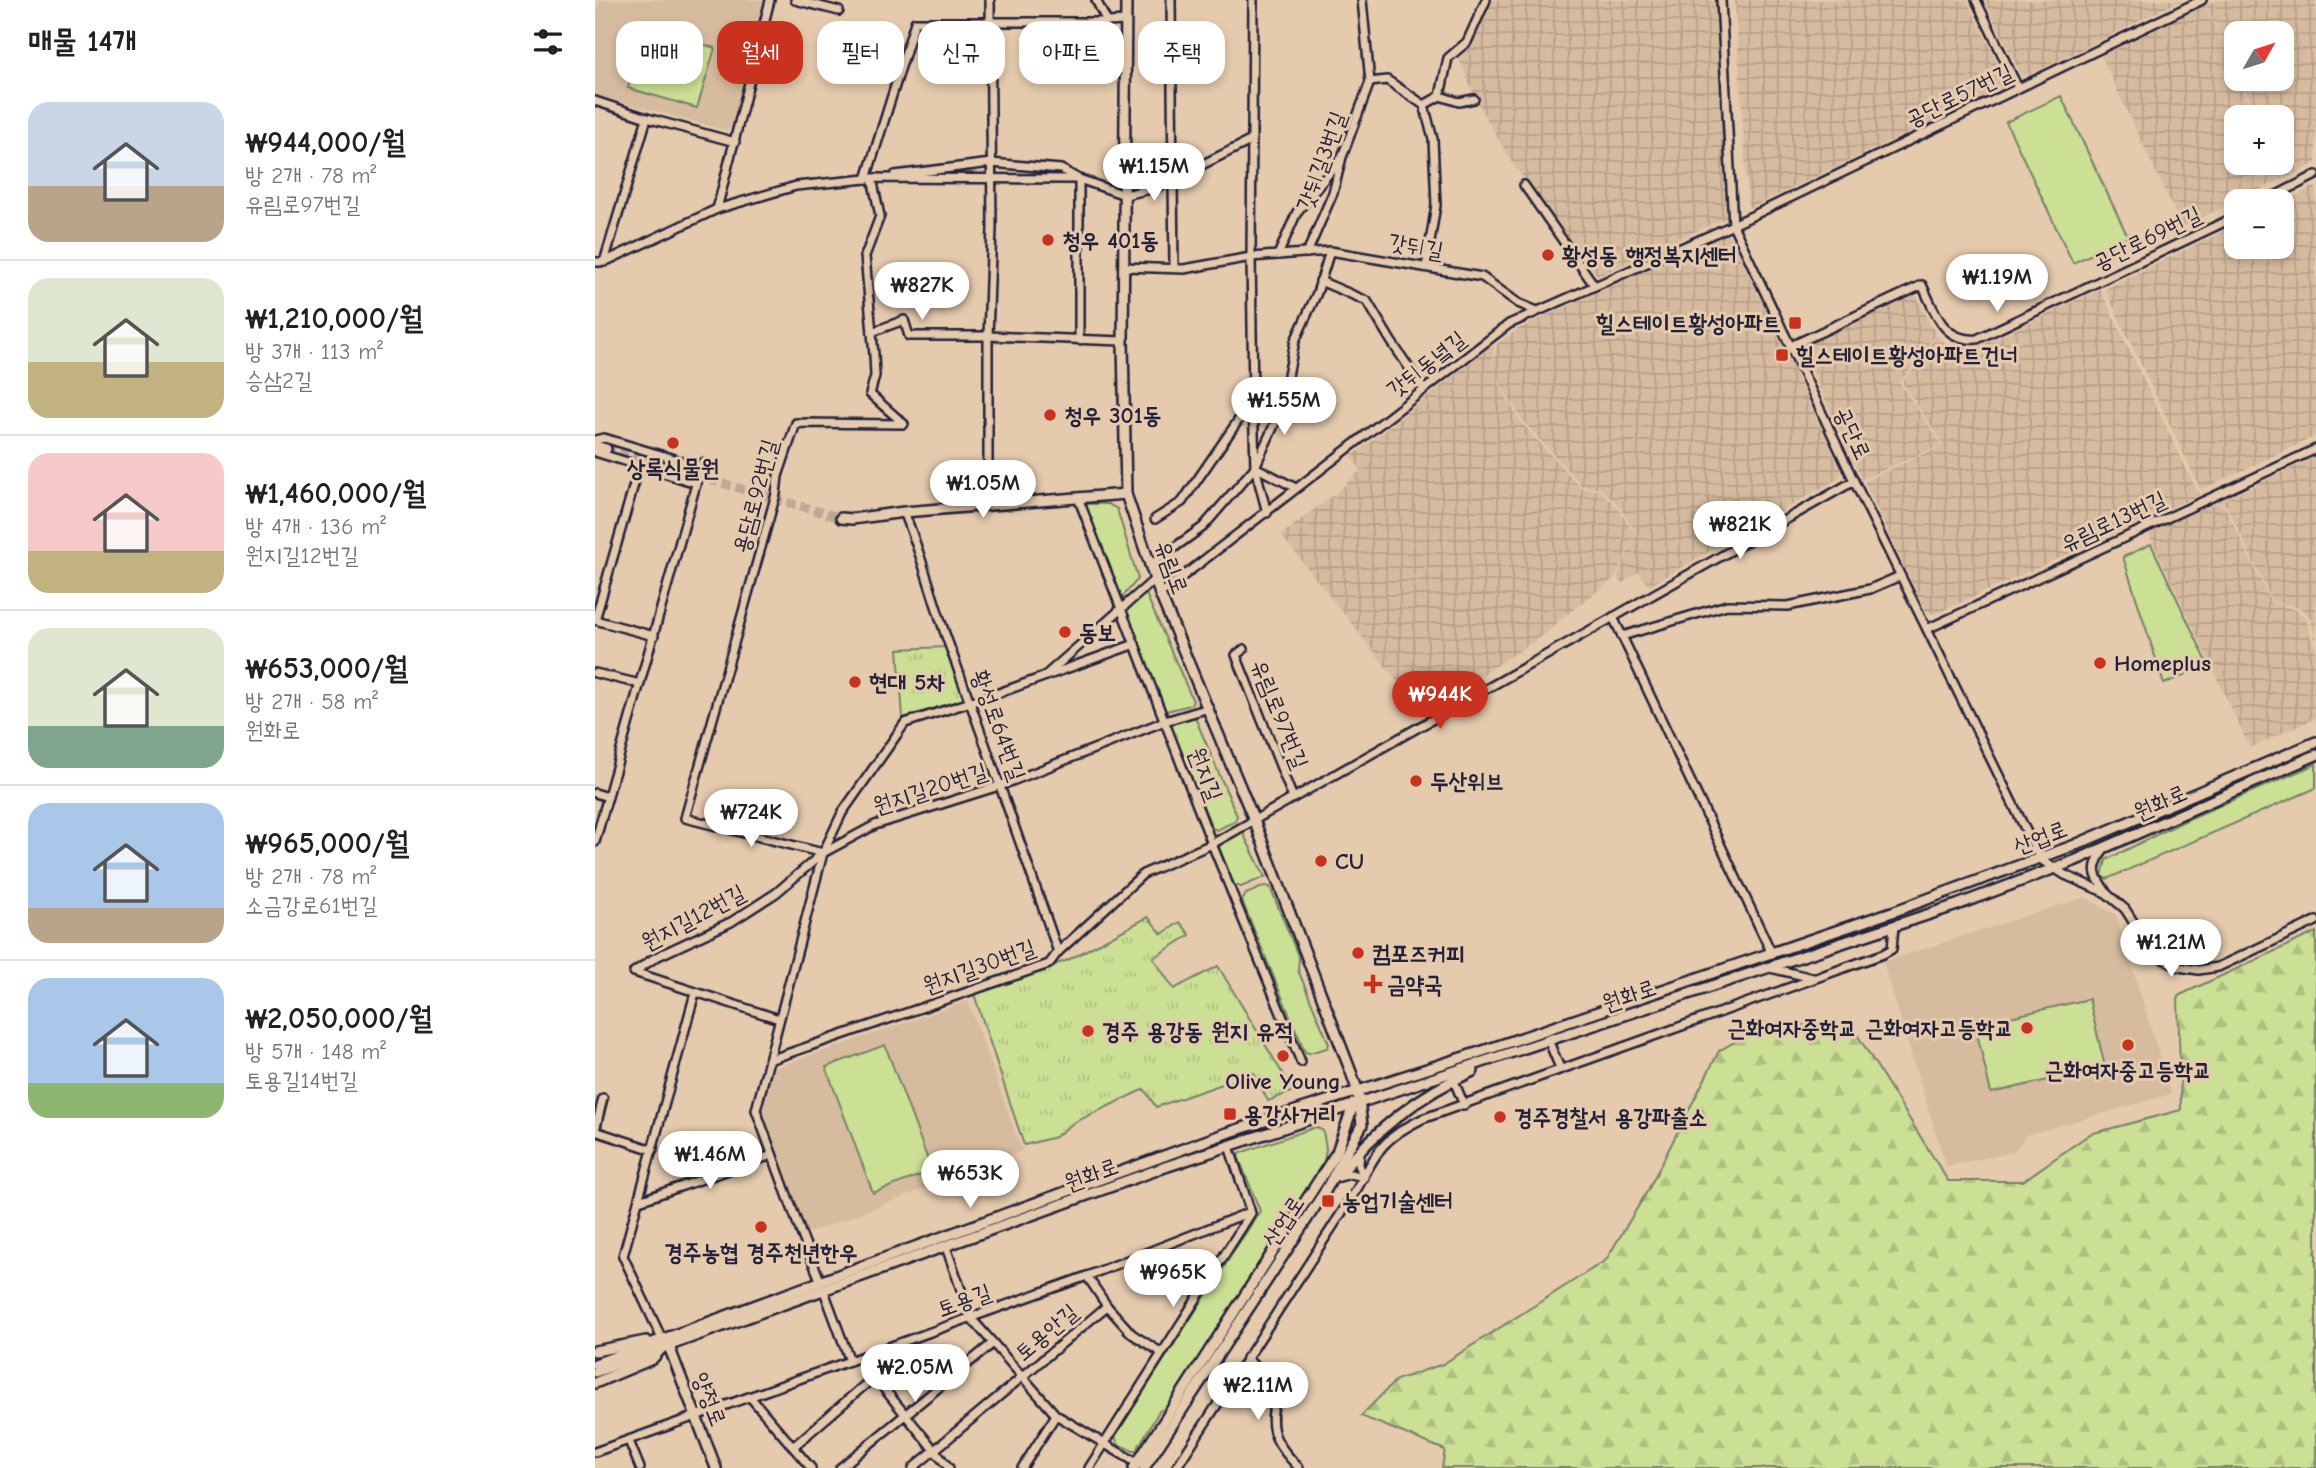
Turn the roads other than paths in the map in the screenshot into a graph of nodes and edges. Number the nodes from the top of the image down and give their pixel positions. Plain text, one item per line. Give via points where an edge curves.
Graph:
1 (771, 0) edge
2 (795, 0) edge
3 (990, 0) edge
4 (1096, 0) edge
5 (1126, 0) edge
6 (1171, 0) edge
7 (1253, 0) edge
8 (1361, 0) edge
9 (1486, 0) edge
10 (1721, 0) edge
11 (1976, 0) edge
12 (2202, 0) edge
13 (839, 10) dead end
14 (1126, 20) junction
15 (991, 21) edge
16 (1106, 21) edge
17 (1116, 21) edge
18 (918, 22) edge
19 (1370, 82) junction
20 (991, 84) edge
21 (2018, 88) junction
22 (1440, 96) junction
23 (1474, 99) dead end
24 (595, 101) edge
25 (1424, 105) junction
26 (647, 118) junction
27 (1252, 140) junction
28 (735, 142) junction
29 (1342, 157) junction
30 (991, 163) junction
31 (2316, 175) edge
32 (869, 179) junction
33 (1079, 179) junction
34 (992, 180) junction
35 (1172, 180) junction
36 (1524, 185) dead end
37 (2289, 189) edge
38 (1125, 195) junction
39 (717, 209) junction
40 (2224, 222) edge
41 (1733, 225) junction
42 (1330, 251) junction
43 (1307, 253) junction
44 (1279, 255) junction
45 (1251, 257) junction
46 (595, 262) edge
47 (604, 262) junction
48 (1124, 267) junction
49 (1426, 267) junction
50 (1174, 268) junction
51 (1320, 281) junction
52 (1594, 285) junction
53 (1537, 310) junction
54 (872, 332) junction
55 (988, 336) junction
56 (1079, 340) junction
57 (1123, 341) junction
58 (1791, 345) junction
59 (1424, 390) junction
60 (1253, 399) junction
61 (595, 440) edge
62 (595, 446) edge
63 (606, 449) tunnel mouth
64 (2316, 449) edge
65 (595, 452) edge
66 (639, 467) junction
67 (1255, 467) junction
68 (1853, 481) junction
69 (696, 482) junction
70 (1296, 488) junction
71 (1126, 494) junction
72 (1079, 500) junction
73 (988, 505) junction
74 (904, 512) junction
75 (1267, 513) junction
76 (841, 517) tunnel mouth
77 (1154, 519) dead end
78 (1150, 565) junction
79 (1900, 576) junction
80 (1154, 580) junction
81 (1160, 593) junction
82 (1122, 609) junction
83 (1613, 617) junction
84 (595, 620) edge
85 (1927, 629) junction
86 (654, 636) junction
87 (1622, 636) junction
88 (1135, 644) junction
89 (1244, 649) dead end
90 (595, 673) edge
91 (1044, 677) junction
92 (640, 684) junction
93 (970, 702) junction
94 (1209, 708) junction
95 (1165, 721) junction
96 (2316, 742) edge
97 (2316, 755) edge
98 (1002, 785) junction
99 (595, 793) edge
100 (608, 797) junction
101 (1293, 798) junction
102 (1254, 820) junction
103 (595, 842) edge
104 (1212, 844) junction
105 (2104, 848) junction
106 (823, 853) junction
107 (2040, 859) junction
108 (2055, 869) junction
109 (2106, 893) junction
110 (2316, 921) edge
111 (1894, 926) junction
112 (1058, 952) junction
113 (1772, 954) junction
114 (1770, 968) junction
115 (1814, 979) junction
116 (695, 993) junction
117 (779, 1019) junction
118 (1549, 1042) junction
119 (1514, 1053) junction
120 (769, 1060) junction
121 (1301, 1062) dead end
122 (1560, 1068) junction
123 (1454, 1081) junction
124 (1358, 1092) junction
125 (603, 1098) dead end
126 (1356, 1105) junction
127 (1464, 1105) junction
128 (595, 1131) edge
129 (1229, 1146) junction
130 (1362, 1148) junction
131 (653, 1150) junction
132 (772, 1156) junction
133 (1338, 1177) junction
134 (1364, 1177) junction
135 (1324, 1193) junction
136 (639, 1200) junction
137 (1250, 1212) junction
138 (946, 1247) junction
139 (1087, 1276) junction
140 (820, 1280) junction
141 (824, 1291) junction
142 (1107, 1306) junction
143 (971, 1318) junction
144 (665, 1343) junction
145 (993, 1343) junction
146 (595, 1350) edge
147 (1162, 1353) junction
148 (1246, 1358) junction
149 (855, 1359) junction
150 (595, 1364) edge
151 (595, 1372) edge
152 (874, 1377) junction
153 (1023, 1377) junction
154 (595, 1383) edge
155 (751, 1398) junction
156 (904, 1413) junction
157 (695, 1415) junction
158 (1056, 1415) junction
159 (629, 1441) junction
160 (1105, 1444) junction
161 (793, 1447) junction
162 (934, 1450) junction
163 (595, 1452) edge
164 (1139, 1466) edge
165 (640, 1468) edge
166 (716, 1468) edge
167 (811, 1468) edge
168 (840, 1468) edge
169 (913, 1468) edge
170 (949, 1468) edge
171 (1022, 1468) edge
172 (1089, 1468) edge
173 (1176, 1468) edge
174 (1299, 1468) edge

1 - 28 street
2 - 13 street
3 - 15 street
4 - 16 street
5 - 14 street, 유림로
6 - 35 street
7 - 27 street
8 - 19 street, 갓뒤길3번길
9 - 22 street via 1467,42 1448,58
10 - 41 street, 공단로
11 - 21 street
12 - 21 street, 공단로57번길
14 - 17 street
14 - 38 street, 유림로
18 - 32 street, 용담로92번길
19 - 25 street via 1387,80
19 - 29 street, 갓뒤길3번길
20 - 30 street
21 - 41 street, 공단로57번길
22 - 23 street via 1459,102
22 - 25 street
24 - 26 street
25 - 49 street via 1433,139 1436,205
26 - 28 street
26 - 47 street
27 - 35 street
27 - 45 street
28 - 39 street
29 - 43 street, 갓뒤길3번길 via 1333,193
29 - 44 street via 1297,212
30 - 32 street
30 - 33 street via 1061,169
30 - 34 street
31 - 37 street
32 - 34 street
32 - 39 street via 796,186
32 - 54 street, 용담로92번길 via 880,216 865,256
33 - 34 street
33 - 38 street
33 - 56 street
34 - 55 street
35 - 38 street
35 - 50 street
36 - 52 street
38 - 48 street, 유림로
39 - 47 street
40 - 58 street, 공단로69번길 via 1977,339 1951,336 1922,285
41 - 52 street, 갓뒤동녘길
41 - 58 street, 공단로
42 - 43 street, 갓뒤길
42 - 49 street, 갓뒤길
42 - 51 street
43 - 44 street, 갓뒤길
44 - 45 street, 갓뒤길
45 - 50 street, 갓뒤길
45 - 60 street
46 - 47 street
48 - 50 street, 갓뒤길
48 - 57 street, 유림로
49 - 53 street, 갓뒤길 via 1482,277 1518,303
51 - 59 street via 1367,301
51 - 67 street via 1295,341 1281,410
52 - 53 street, 갓뒤동녘길
53 - 59 street, 갓뒤동녘길 via 1509,324
54 - 55 street via 904,320 909,336
54 - 106 street, 용담로92번길 via 875,376 870,394 904,424 796,423 685,818
55 - 56 street
55 - 73 street
56 - 57 street
57 - 71 street, 유림로
58 - 68 street, 공단로
59 - 70 street, 갓뒤동녘길
60 - 67 street
60 - 77 street via 1182,502
61 - 69 street via 604,438 701,465
62 - 63 street
64 - 85 street, 유림로13번길
65 - 66 street
66 - 69 street
66 - 84 street
67 - 70 street
67 - 75 street
67 - 78 street via 1202,527
68 - 79 street, 공단로
68 - 83 street, 유림로97번길
69 - 86 street
70 - 75 street, 갓뒤동녘길
71 - 72 street
71 - 78 street, 유림로
72 - 73 street
72 - 82 street, 원지길
73 - 74 street
74 - 76 street
74 - 93 street, 황성로64번길
75 - 81 street, 갓뒤동녘길
78 - 80 street, 유림로
79 - 85 street, 공단로
79 - 87 street via 1870,589 1788,606 1727,606
80 - 81 street, 유림로
80 - 82 street
81 - 94 street, 유림로
82 - 88 street, 원지길
82 - 91 street
83 - 87 street
83 - 101 street, 유림로97번길
84 - 86 street
85 - 107 street, 공단로
86 - 92 street
87 - 113 street
88 - 91 street, 원지길12번길
88 - 95 street, 원지길
89 - 101 street, 유림로97번길 via 1236,655
90 - 92 street
91 - 93 street, 원지길12번길
92 - 100 street
93 - 98 street, 황성로64번길
93 - 106 street, 원지길12번길 via 905,723 842,813
94 - 95 street, 원지길20번길
94 - 102 street, 유림로
95 - 98 street, 원지길20번길
95 - 104 street, 원지길
96 - 107 street, 산업로
97 - 105 street, 원화로
98 - 106 street, 원지길20번길 via 875,825
98 - 112 street, 황성로64번길
99 - 100 street
100 - 103 street
101 - 102 street, 유림로97번길
102 - 104 street, 유림로97번길
102 - 124 street, 유림로
104 - 112 street, 원지길30번길 via 1143,874
104 - 121 street, 원지길
105 - 108 street, 원화로
105 - 109 street via 2094,876
106 - 116 street, 원지길12번길 via 776,893 731,922 634,971
106 - 117 street, 원지길12번길
107 - 108 street
107 - 113 street, 산업로
108 - 109 street
108 - 111 street, 원화로
109 - 110 street via 2125,909 2146,943 2163,959 2199,970 2218,967
111 - 114 street, 원화로
111 - 115 street via 1892,949
112 - 120 street, 원지길30번길 via 1049,964
113 - 124 street, 산업로
114 - 115 street
114 - 118 street, 원화로
115 - 122 street
116 - 117 street, 원지길12번길
116 - 131 street
117 - 120 street, 원지길12번길
118 - 119 street, 원화로
118 - 122 street
119 - 123 street
119 - 126 street, 원화로
120 - 132 street, 원지길12번길 via 756,1110
122 - 127 street
123 - 127 street
123 - 130 street via 1405,1110
124 - 126 street, 산업로
124 - 140 street, 원화로 via 1212,1138
125 - 128 street
126 - 129 street, 원화로
126 - 135 street, 산업로 via 1362,1125
126 - 164 street, 산업로 via 1336,1152
127 - 134 street via 1403,1128 1380,1147
128 - 131 street
129 - 137 street
129 - 138 street, 원화로
130 - 133 street
130 - 134 street via 1358,1157
131 - 136 street
132 - 136 street
132 - 140 street, 원지길12번길
133 - 134 street
133 - 135 street
134 - 148 street
135 - 164 street, 산업로
136 - 144 street via 623,1256
137 - 139 street, 토용길
137 - 147 street
138 - 141 street, 원화로
138 - 143 street
139 - 142 street
139 - 143 street, 토용길
140 - 144 street, 원화로
141 - 144 street, 원화로
141 - 149 street
142 - 147 street via 1132,1334
142 - 153 street, 토용안길
143 - 145 street
143 - 149 street, 토용길
144 - 146 street
144 - 150 street, 원화로
144 - 151 street, 원화로
144 - 154 street via 652,1359
144 - 157 street, 양정로
145 - 153 street
145 - 156 street
147 - 160 street
148 - 173 street
148 - 174 street via 1278,1388 1271,1414 1274,1436
149 - 152 street
149 - 155 street, 토용길
152 - 156 street
152 - 161 street
153 - 158 street
153 - 162 street, 토용안길
155 - 157 street, 토용길
155 - 161 street
156 - 162 street
156 - 168 street
157 - 159 street, 토용길
157 - 166 street, 양정로
158 - 160 street
158 - 171 street
159 - 163 street, 토용길
159 - 165 street
160 - 164 street
160 - 172 street
161 - 167 street
162 - 169 street, 토용안길
162 - 170 street

